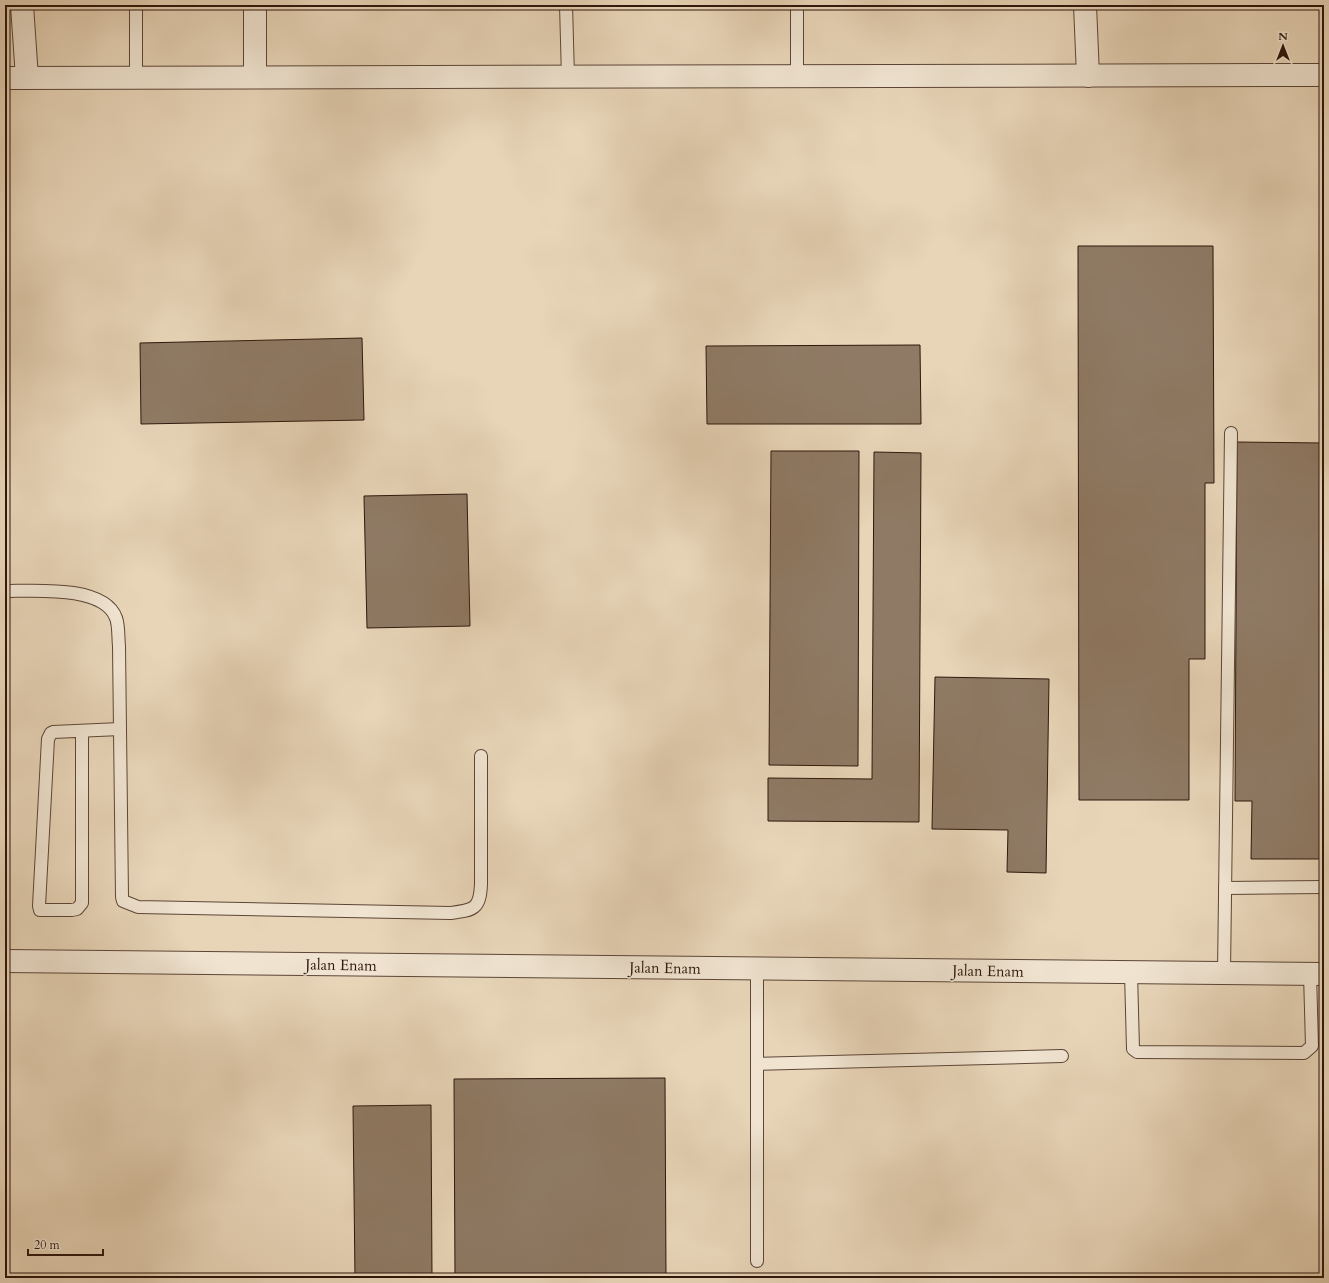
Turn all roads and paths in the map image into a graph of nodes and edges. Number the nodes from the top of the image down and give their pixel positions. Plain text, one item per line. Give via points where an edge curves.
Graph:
1 (22, 5) edge
2 (136, 5) edge
3 (255, 5) edge
4 (566, 5) edge
5 (797, 5) edge
6 (1085, 5) edge
7 (1088, 76) junction
8 (1324, 76) edge
9 (136, 77) junction
10 (255, 77) junction
11 (568, 77) junction
12 (797, 77) junction
13 (5, 78) edge
14 (26, 78) junction
15 (1232, 433) dead end
16 (5, 591) edge
17 (120, 729) junction
18 (82, 731) junction
19 (480, 756) dead end
20 (1324, 887) edge
21 (1225, 888) junction
22 (5, 961) edge
23 (757, 969) junction
24 (1131, 972) junction
25 (1224, 973) junction
26 (1317, 974) edge
27 (1062, 1056) dead end
28 (757, 1064) junction
29 (757, 1262) dead end

1 - 14 street
2 - 9 lane
3 - 10 street
4 - 11 lane
5 - 12 lane
6 - 7 street
7 - 8 street
7 - 12 street
9 - 10 street
9 - 14 street
10 - 11 street
11 - 12 street
13 - 14 street
15 - 21 lane
16 - 17 lane via 69,591 90,596 109,606 116,618 119,646
17 - 18 lane
17 - 19 lane via 122,897 123,901 138,907 451,913 473,908 480,898 481,884
18 - 18 lane via 53,732 48,739 40,910 75,910 82,903
20 - 21 lane
21 - 25 lane
22 - 23 street, Jalan Enam
23 - 24 street, Jalan Enam
23 - 28 lane
24 - 25 street, Jalan Enam
24 - 26 lane via 1133,1049 1137,1052 1304,1053 1312,1046
25 - 26 street, Jalan Enam
27 - 28 lane
28 - 29 lane

